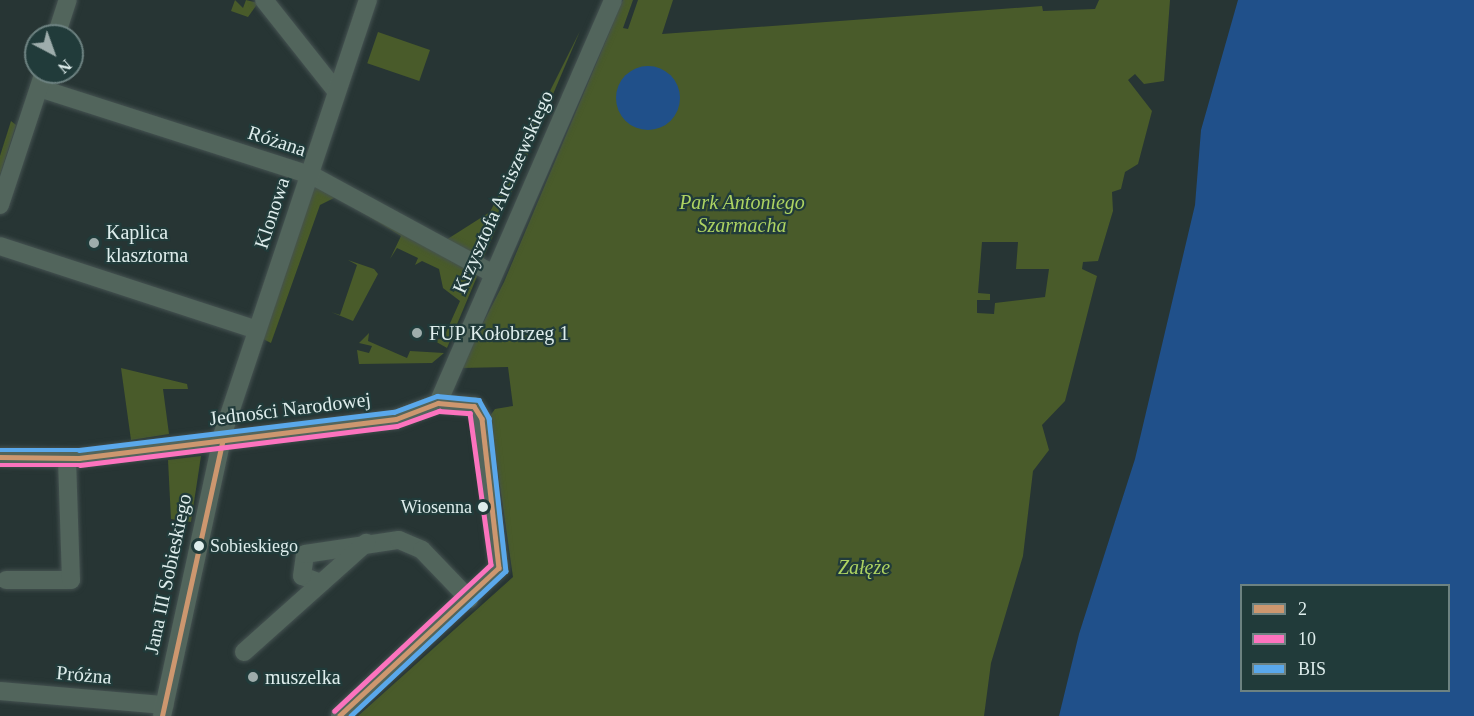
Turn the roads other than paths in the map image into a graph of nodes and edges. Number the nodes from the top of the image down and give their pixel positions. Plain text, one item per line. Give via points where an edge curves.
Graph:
1 (68, 0) edge
2 (264, 0) edge
3 (368, 0) edge
4 (613, 0) edge
5 (60, 24) edge
6 (40, 84) edge
7 (52, 84) edge
8 (336, 91) junction
9 (308, 175) junction
10 (0, 205) edge
11 (0, 246) edge
12 (489, 272) junction
13 (257, 330) junction
14 (438, 403) junction
15 (222, 442) junction
16 (0, 458) edge
17 (67, 459) junction
18 (366, 543) junction
19 (324, 549) junction
20 (300, 564) junction
21 (327, 578) junction
22 (6, 580) dead end
23 (469, 599) junction
24 (290, 611) junction
25 (244, 652) dead end
26 (0, 691) edge
27 (163, 711) edge
28 (340, 716) edge

1 - 5 street
2 - 8 street
3 - 8 street, Klonowa
4 - 12 street, Krzysztofa Arciszewskiego
6 - 10 street
7 - 9 street, Różana
8 - 9 street, Klonowa
9 - 12 street, Różana
9 - 13 street, Klonowa
11 - 13 street
12 - 14 street, Krzysztofa Arciszewskiego
13 - 15 street, Klonowa
14 - 15 street, Jedności Narodowej via 415,416
14 - 23 street via 474,406 482,419 501,557 495,575
15 - 17 street, Jedności Narodowej
15 - 27 street, Jana III Sobieskiego
16 - 17 street, Jedności Narodowej
17 - 22 street via 71,580
18 - 19 street
18 - 21 street
18 - 23 street via 412,543
19 - 20 street via 305,554
19 - 21 street via 333,559
20 - 21 street via 307,581
20 - 24 street
21 - 24 street
23 - 28 street
24 - 25 street
26 - 27 street, Próżna

